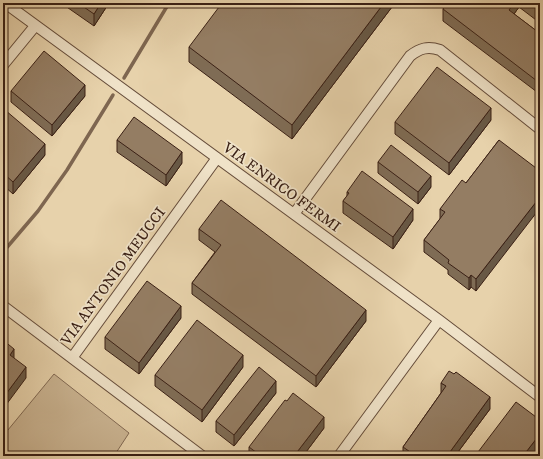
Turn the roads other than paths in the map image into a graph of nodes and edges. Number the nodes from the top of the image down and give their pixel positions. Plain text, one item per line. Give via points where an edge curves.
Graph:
1 (5, 3) edge
2 (35, 26) junction
3 (3, 65) edge
4 (538, 128) edge
5 (218, 158) junction
6 (294, 214) junction
7 (3, 306) edge
8 (439, 320) junction
9 (72, 358) junction
10 (540, 398) edge
11 (202, 456) edge
12 (339, 456) edge

1 - 2 street, VIA ENRICO FERMI
2 - 3 street
2 - 5 street, VIA ENRICO FERMI
4 - 6 street via 440,50 424,48 410,56
5 - 6 street, VIA ENRICO FERMI
5 - 9 street, VIA ANTONIO MEUCCI
6 - 8 street, VIA ENRICO FERMI
7 - 9 street
8 - 10 street, VIA ENRICO FERMI
8 - 12 street
9 - 11 street, VIA ANTONIO MEUCCI

